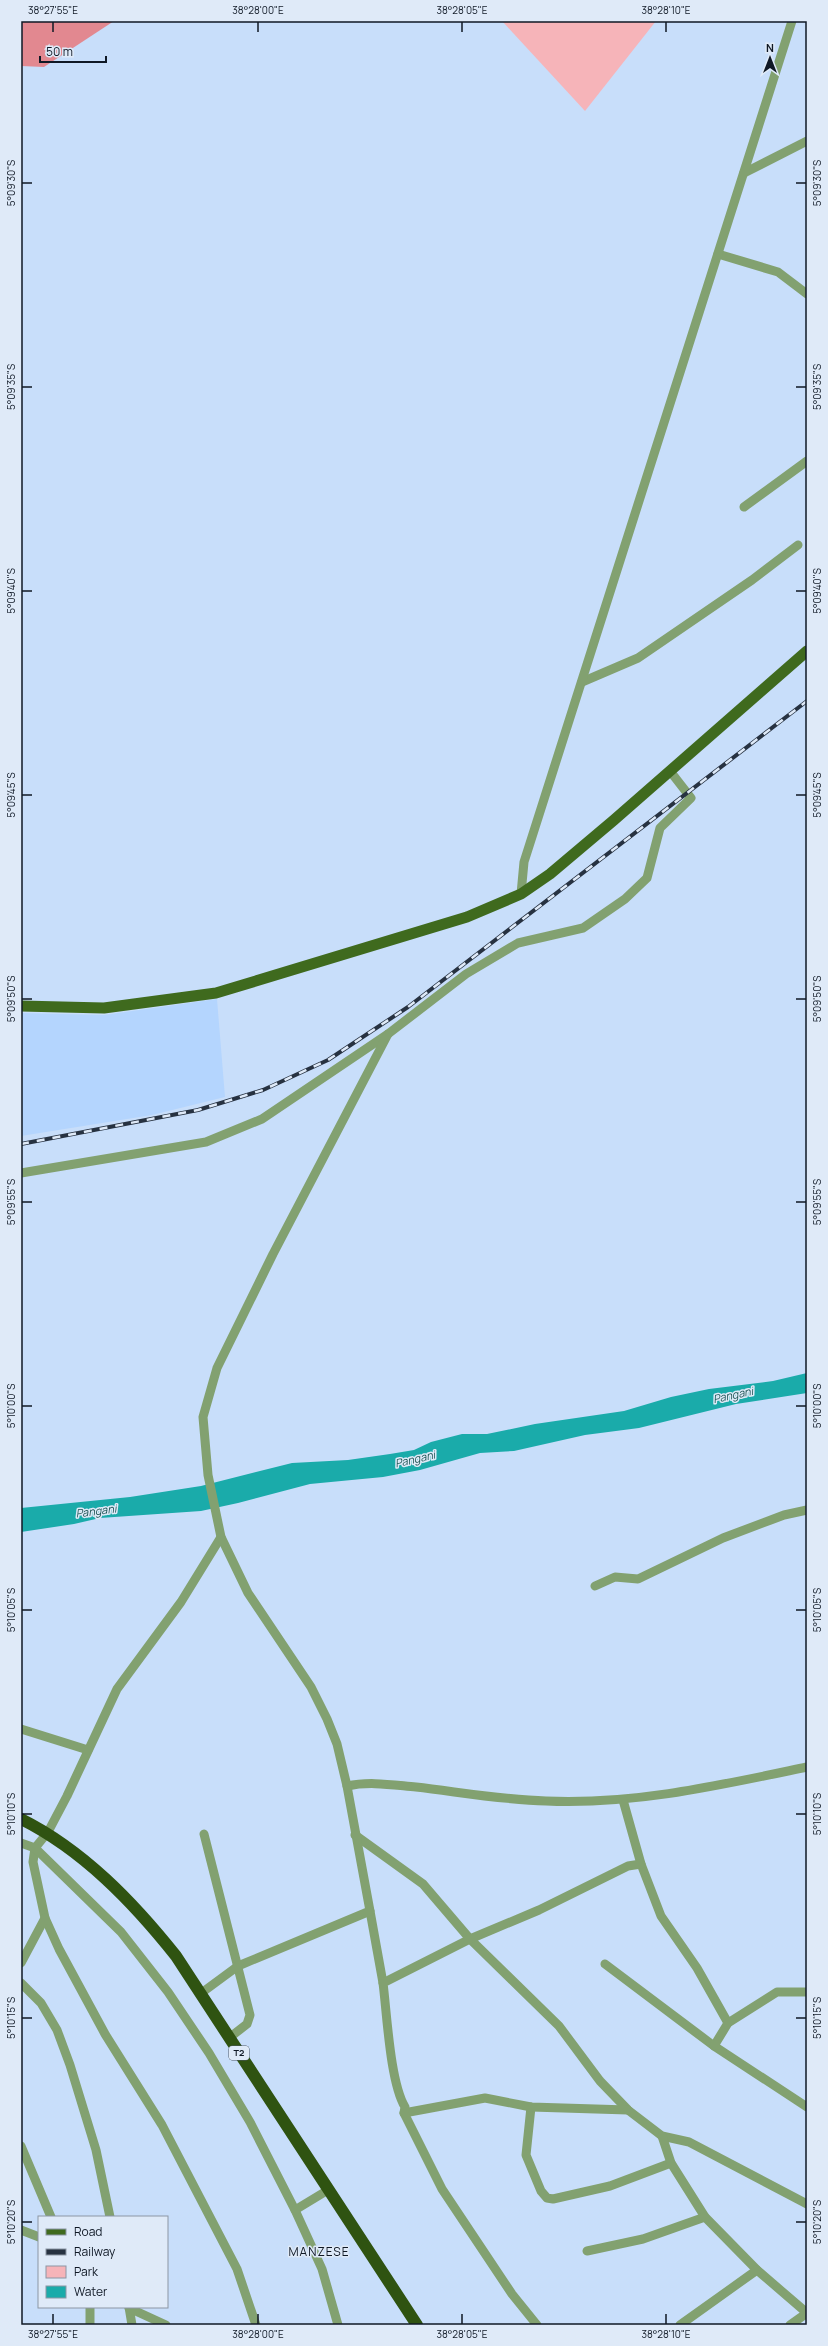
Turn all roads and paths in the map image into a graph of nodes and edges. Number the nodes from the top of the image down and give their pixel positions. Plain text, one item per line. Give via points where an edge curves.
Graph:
1 (792, 21) edge
2 (807, 141) edge
3 (744, 173) junction
4 (718, 254) junction
5 (807, 294) edge
6 (807, 461) edge
7 (744, 507) dead end
8 (798, 545) dead end
9 (807, 651) edge
10 (582, 682) junction
11 (670, 771) junction
12 (521, 894) junction
13 (21, 1006) edge
14 (388, 1034) junction
15 (21, 1173) edge
16 (807, 1510) edge
17 (221, 1537) junction
18 (595, 1586) dead end
19 (21, 1729) edge
20 (88, 1750) junction
21 (807, 1768) edge
22 (347, 1786) junction
23 (623, 1800) junction
24 (21, 1819) edge
25 (48, 1832) junction
26 (204, 1834) dead end
27 (355, 1835) junction
28 (21, 1842) edge
29 (35, 1848) junction
30 (641, 1864) junction
31 (370, 1911) junction
32 (45, 1918) junction
33 (470, 1939) junction
34 (21, 1963) edge
35 (605, 1964) dead end
36 (238, 1966) junction
37 (21, 1983) edge
38 (383, 1983) junction
39 (807, 1992) edge
40 (200, 1994) junction
41 (728, 2023) junction
42 (229, 2038) junction
43 (714, 2046) junction
44 (531, 2107) junction
45 (807, 2107) edge
46 (628, 2110) junction
47 (404, 2113) junction
48 (662, 2136) junction
49 (21, 2146) edge
50 (671, 2163) junction
51 (328, 2190) junction
52 (807, 2204) edge
53 (295, 2210) junction
54 (51, 2216) edge
55 (110, 2216) edge
56 (705, 2217) junction
57 (21, 2230) edge
58 (38, 2237) edge
59 (587, 2250) dead end
60 (757, 2270) junction
61 (90, 2308) edge
62 (129, 2308) edge
63 (90, 2325) edge
64 (132, 2325) edge
65 (166, 2325) edge
66 (256, 2325) edge
67 (338, 2325) edge
68 (417, 2325) edge
69 (537, 2325) edge
70 (680, 2325) edge
71 (790, 2325) edge

1 - 3 street
2 - 3 street
3 - 4 street
4 - 5 street via 778,272
4 - 10 street
6 - 7 street
8 - 10 street via 752,580 638,658
9 - 11 main road
10 - 12 street via 524,862
11 - 12 main road via 550,874
11 - 14 street via 691,798 660,828 647,878 625,899 583,928 518,944 466,974
12 - 13 main road via 467,917 216,993 104,1008
14 - 15 street via 262,1119 206,1142
14 - 17 street via 273,1254 217,1368 203,1417 208,1475
16 - 18 street via 784,1515 723,1538 638,1579 615,1577
17 - 20 street via 181,1602 117,1689
17 - 22 street via 248,1593 311,1688 327,1719 337,1744
19 - 20 street
20 - 25 street
21 - 23 street
22 - 23 street via 362,1783 384,1784 581,1803
22 - 27 street
23 - 30 street
24 - 25 highway, T2
25 - 29 street
25 - 40 highway, T2 via 106,1878 148,1920 176,1956
26 - 36 street
27 - 31 street
27 - 33 street via 423,1884
28 - 29 street
29 - 32 street via 35,1877
29 - 53 street via 121,1932 168,1992 250,2122
30 - 33 street via 628,1866 539,1910
30 - 41 street via 661,1916 697,1968
31 - 36 street
31 - 38 street
32 - 34 street
32 - 66 street via 105,2034 162,2125 219,2234 237,2269
33 - 38 street
33 - 46 street via 559,2026 600,2081
35 - 43 street
36 - 40 street
36 - 42 street via 250,2015 247,2024
37 - 55 street via 41,2003 57,2030 96,2150
38 - 47 street via 395,2075 400,2100 405,2107
39 - 41 street via 777,1992
40 - 42 highway, T2
41 - 43 street
42 - 51 highway, T2
43 - 45 street
44 - 46 street
44 - 47 street via 485,2098
44 - 50 street via 526,2155 541,2191 547,2198 553,2199 610,2186
46 - 48 street
47 - 69 street via 442,2189 512,2294
48 - 50 street
48 - 52 street via 689,2142
49 - 54 street
50 - 56 street
51 - 53 street
51 - 68 highway, T2
53 - 67 street via 322,2269
56 - 59 street via 643,2239
56 - 60 street
57 - 58 street
60 - 70 street
60 - 71 street via 807,2313
61 - 63 street
62 - 64 street
62 - 65 street

